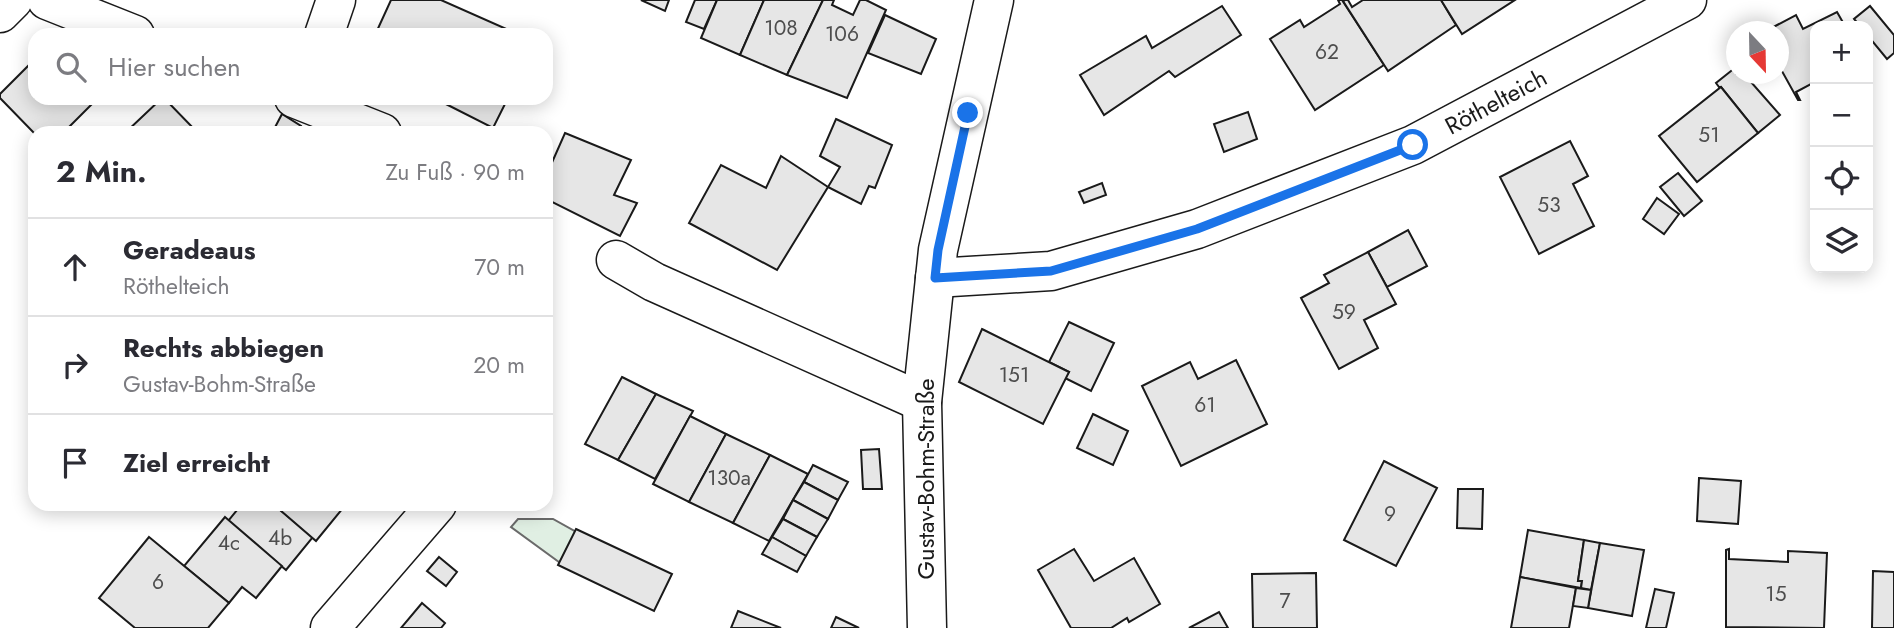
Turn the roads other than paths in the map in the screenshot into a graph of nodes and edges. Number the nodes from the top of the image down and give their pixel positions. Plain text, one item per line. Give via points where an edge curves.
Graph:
1 (13, 0) edge
2 (47, 0) edge
3 (337, 0) edge
4 (993, 0) edge
5 (1687, 0) edge
6 (0, 13) edge
7 (117, 28) edge
8 (327, 28) edge
9 (313, 105) edge
10 (365, 126) edge
11 (616, 260) dead end
12 (935, 278) junction
13 (922, 402) junction
14 (431, 511) edge
15 (330, 628) edge
16 (927, 628) edge

1 - 6 street
2 - 7 street
3 - 8 street
4 - 12 street, Gustav-Bohm-Straße
5 - 12 street, Röthelteich via 1413,145 1197,229 1051,271
9 - 10 street
11 - 13 street via 654,282
12 - 13 street, Gustav-Bohm-Straße
13 - 16 street, Gustav-Bohm-Straße
14 - 15 street

